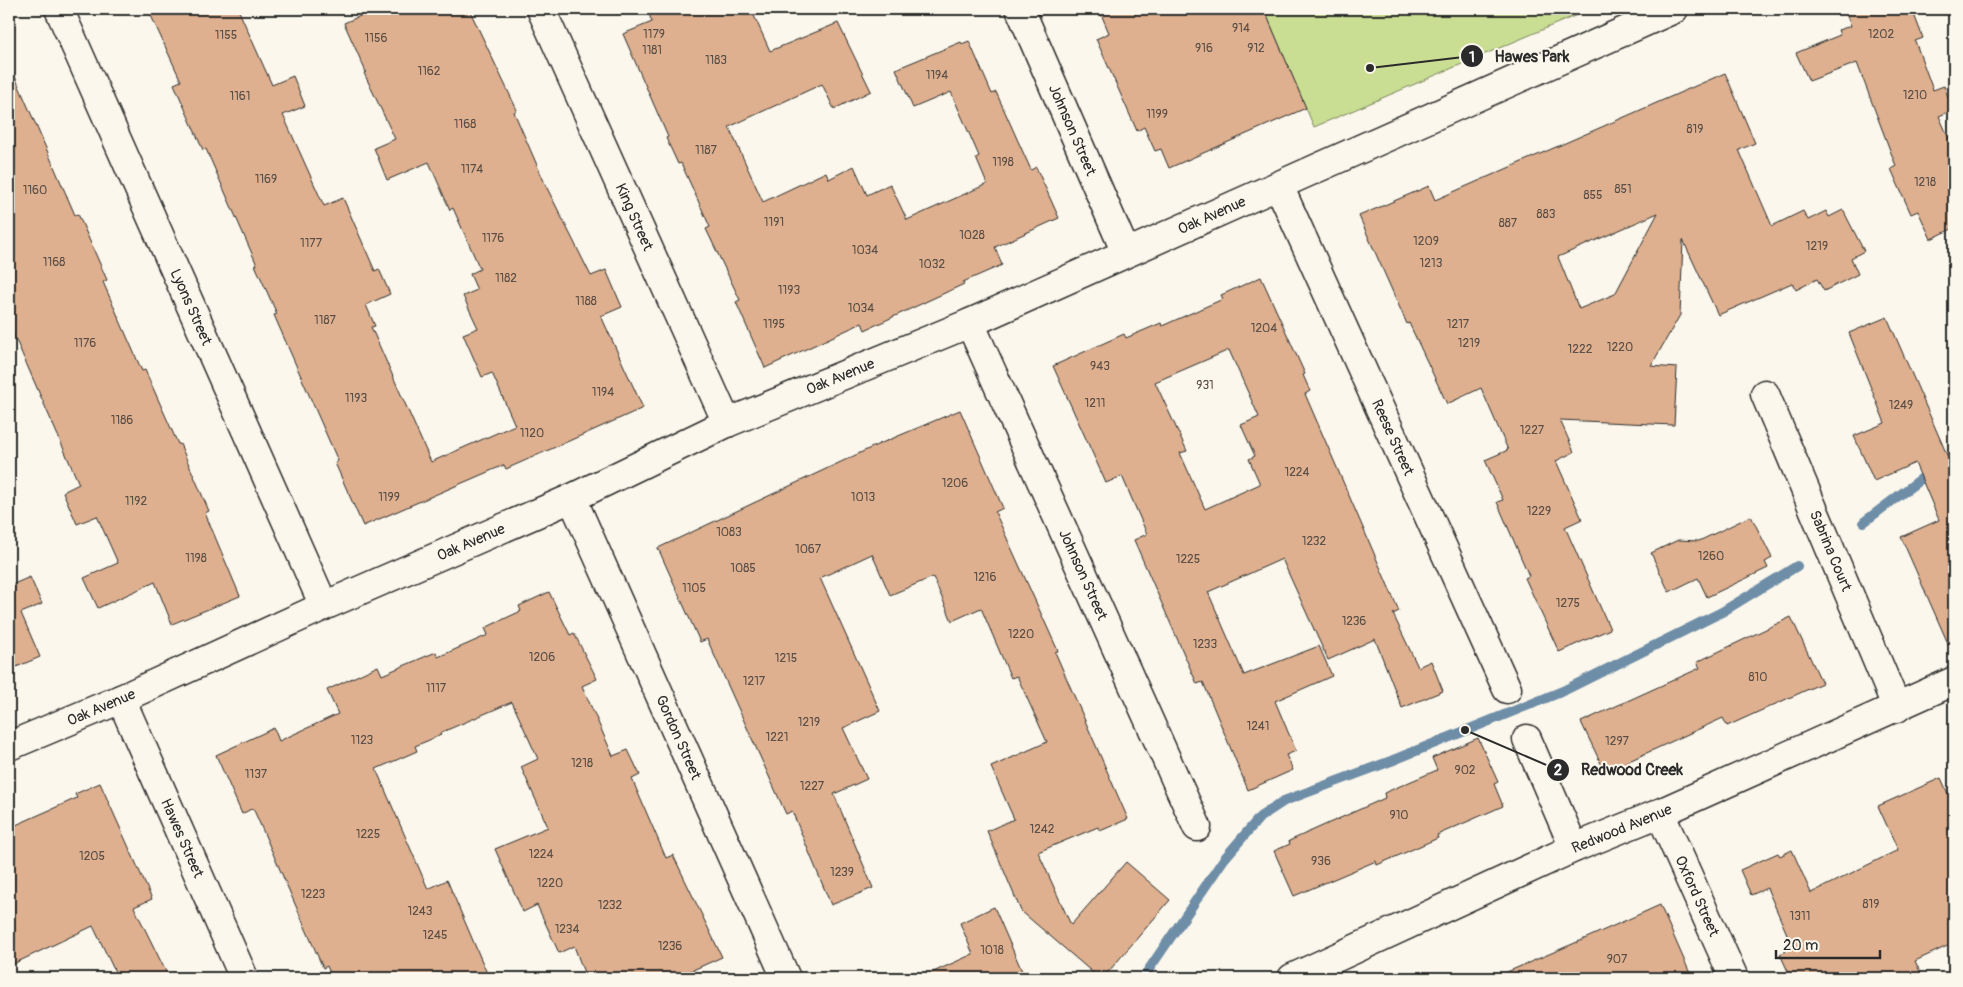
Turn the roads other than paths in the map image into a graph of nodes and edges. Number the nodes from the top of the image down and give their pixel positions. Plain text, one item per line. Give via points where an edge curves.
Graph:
1 (59, 9) edge
2 (541, 9) edge
3 (1020, 9) edge
4 (1674, 9) edge
5 (1279, 186) junction
6 (1126, 253) junction
7 (970, 323) junction
8 (1765, 394) dead end
9 (728, 423) junction
10 (572, 498) junction
11 (324, 606) junction
12 (1954, 681) edge
13 (1507, 689) dead end
14 (121, 699) junction
15 (1897, 708) junction
16 (1527, 739) dead end
17 (9, 746) edge
18 (1660, 813) junction
19 (1198, 827) dead end
20 (1574, 848) junction
21 (1305, 975) edge
22 (244, 978) edge
23 (786, 978) edge
24 (1734, 978) edge

1 - 11 street, Lyons Street
2 - 9 street, King Street
3 - 6 street, Johnson Street
4 - 5 street, Oak Avenue
5 - 6 street, Oak Avenue
5 - 13 street, Reese Street
6 - 7 street, Oak Avenue
7 - 9 street, Oak Avenue
7 - 19 street, Johnson Street
8 - 15 street, Sabrina Court
9 - 10 street, Oak Avenue
10 - 11 street, Oak Avenue
10 - 23 street, Gordon Street
11 - 14 street, Oak Avenue
12 - 15 street, Redwood Avenue
14 - 17 street, Oak Avenue
14 - 22 street, Hawes Street
15 - 18 street, Redwood Avenue
16 - 20 street
18 - 20 street, Redwood Avenue
18 - 24 street, Oxford Street
20 - 21 street, Redwood Avenue

